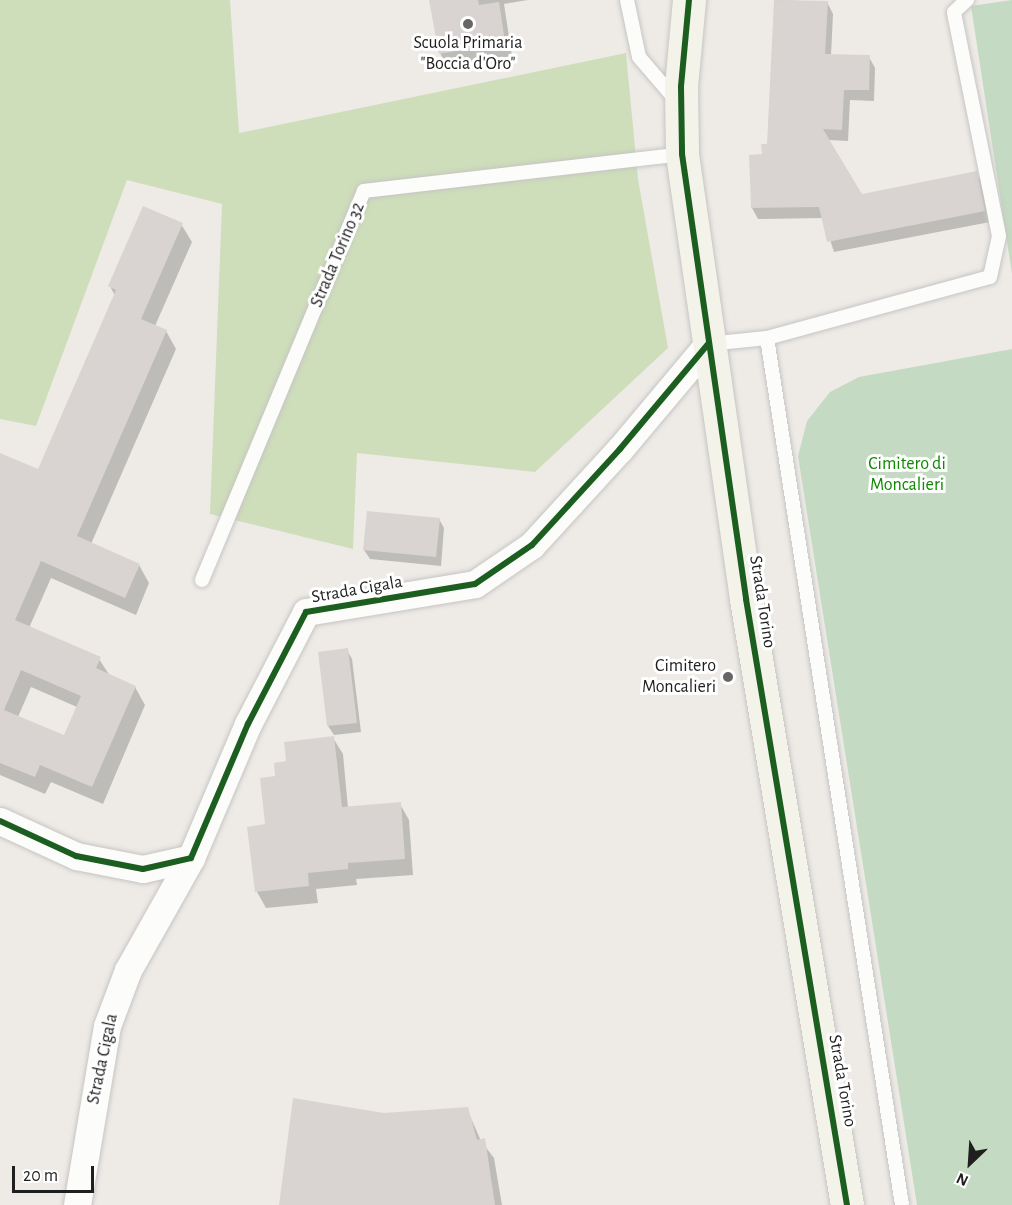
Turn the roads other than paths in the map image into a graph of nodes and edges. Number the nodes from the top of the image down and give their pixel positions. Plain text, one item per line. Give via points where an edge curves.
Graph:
1 (627, 0) edge
2 (689, 0) edge
3 (967, 0) edge
4 (681, 105) junction
5 (682, 154) junction
6 (768, 338) junction
7 (708, 344) junction
8 (202, 580) dead end
9 (0, 821) edge
10 (191, 858) junction
11 (77, 1205) edge
12 (847, 1205) edge
13 (902, 1205) edge

1 - 4 lane via 639,57
2 - 4 main road, Strada Torino
3 - 6 lane via 954,12 999,236 990,277
4 - 5 main road, Strada Torino
5 - 7 main road, Strada Torino
5 - 8 lane, Strada Torino 32 via 364,191
6 - 7 lane
6 - 13 lane
7 - 10 street, Strada Cigala via 620,449 532,544 475,584 306,612 248,724
7 - 12 main road, Strada Torino via 746,599
9 - 10 street via 76,856 143,869
10 - 11 street, Strada Cigala via 128,970 107,1026

